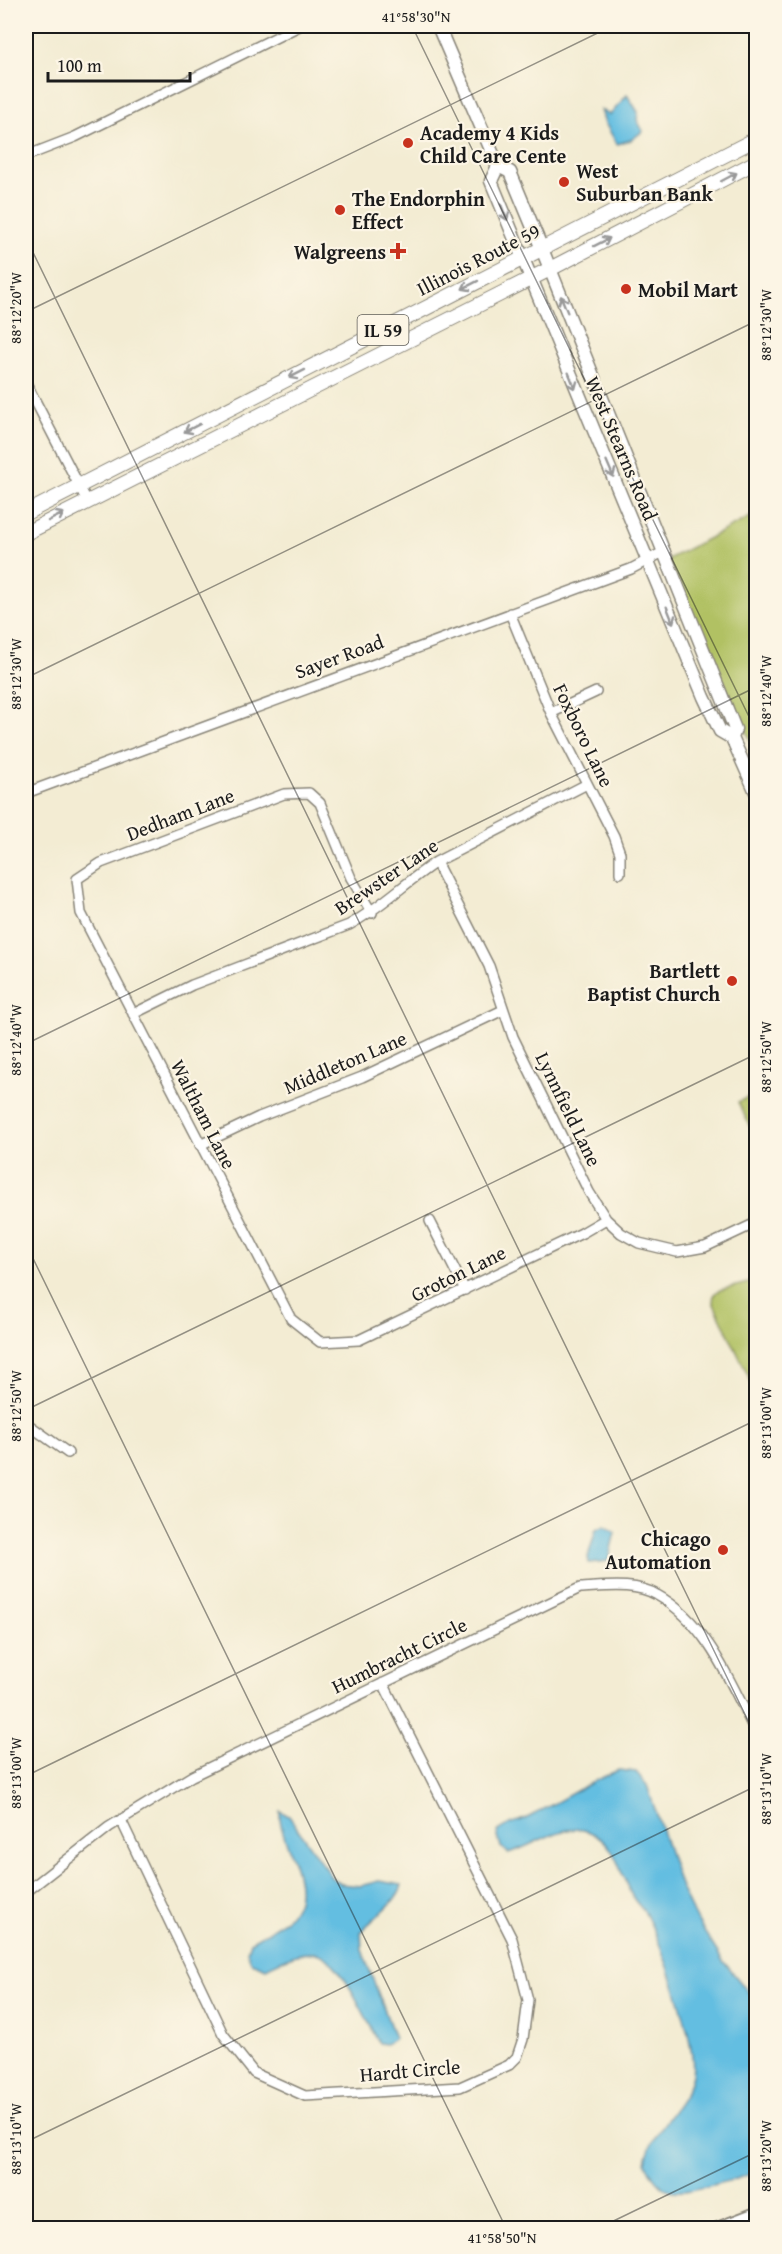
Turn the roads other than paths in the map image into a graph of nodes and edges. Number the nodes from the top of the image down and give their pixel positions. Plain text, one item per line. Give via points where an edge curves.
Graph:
1 (299, 26) edge
2 (438, 26) edge
3 (756, 139) edge
4 (26, 156) edge
5 (756, 162) edge
6 (498, 166) junction
7 (542, 249) junction
8 (522, 258) junction
9 (550, 269) junction
10 (531, 279) junction
11 (26, 383) edge
12 (79, 486) junction
13 (87, 501) junction
14 (26, 513) edge
15 (26, 533) edge
16 (665, 551) junction
17 (648, 561) junction
18 (510, 613) junction
19 (596, 692) dead end
20 (551, 713) junction
21 (732, 738) junction
22 (587, 784) junction
23 (756, 792) edge
24 (26, 793) edge
25 (436, 862) junction
26 (620, 873) dead end
27 (78, 888) joint
28 (372, 913) junction
29 (503, 1010) junction
30 (133, 1014) junction
31 (200, 1145) junction
32 (606, 1219) junction
33 (430, 1221) dead end
34 (756, 1223) edge
35 (465, 1290) junction
36 (320, 1342) joint
37 (26, 1424) edge
38 (68, 1453) dead end
39 (383, 1683) junction
40 (756, 1733) edge
41 (122, 1820) junction
42 (26, 1892) edge
43 (756, 2213) edge
44 (717, 2229) edge

1 - 4 street via 93,129
2 - 6 main road, West Stearns Road
3 - 7 main road, Illinois Route 59 / IL 59
9 -> 5 main road, Illinois Route 59 / IL 59
6 - 7 main road, West Stearns Road via 510,172
6 -> 8 main road, West Stearns Road via 491,181
7 - 8 main road, Illinois Route 59 / IL 59
7 - 9 main road, West Stearns Road
8 - 10 main road, West Stearns Road
8 -> 12 main road, Illinois Route 59 / IL 59
9 - 10 main road, Illinois Route 59 / IL 59
16 -> 9 main road, West Stearns Road
10 - 13 main road, Illinois Route 59 / IL 59
10 -> 17 main road, West Stearns Road
11 - 12 street
12 - 13 street
12 - 14 main road, Illinois Route 59 / IL 59
15 -> 13 main road, Illinois Route 59 / IL 59
16 - 17 street, Sayer Road
16 - 21 main road, West Stearns Road via 735,729
17 - 18 street, Sayer Road
17 -> 21 main road, West Stearns Road via 720,731
18 - 20 street, Foxboro Lane
18 - 24 street, Sayer Road
19 - 20 street
20 - 22 street, Foxboro Lane
21 - 23 main road, West Stearns Road
22 - 25 street, Brewster Lane
22 - 26 street, Foxboro Lane via 620,853
25 - 28 street, Brewster Lane
25 - 29 street, Lynnfield Lane via 489,966
27 - 28 street, Dedham Lane via 77,879 101,863 284,794 309,793 320,803 351,878
27 - 30 street, Waltham Lane via 81,913
28 - 30 street, Brewster Lane via 339,930 192,985
29 - 31 street, Middleton Lane via 362,1077
29 - 32 street, Lynnfield Lane via 589,1192
30 - 31 street, Waltham Lane
31 - 36 street, Waltham Lane via 286,1312
32 - 34 street, Lynnfield Lane via 639,1244 677,1252 705,1247
32 - 35 street, Groton Lane
33 - 35 street
35 - 36 street, Groton Lane via 360,1340
37 - 38 street
39 - 40 street, Humbracht Circle via 580,1588 623,1586 657,1594 695,1624
39 - 41 street, Humbracht Circle via 209,1767
39 - 41 street, Hardt Circle via 512,1939 528,2000 523,2039 517,2057 509,2065 460,2087 305,2096 254,2073 223,2034
41 - 42 street, Humbracht Circle
43 - 44 street

